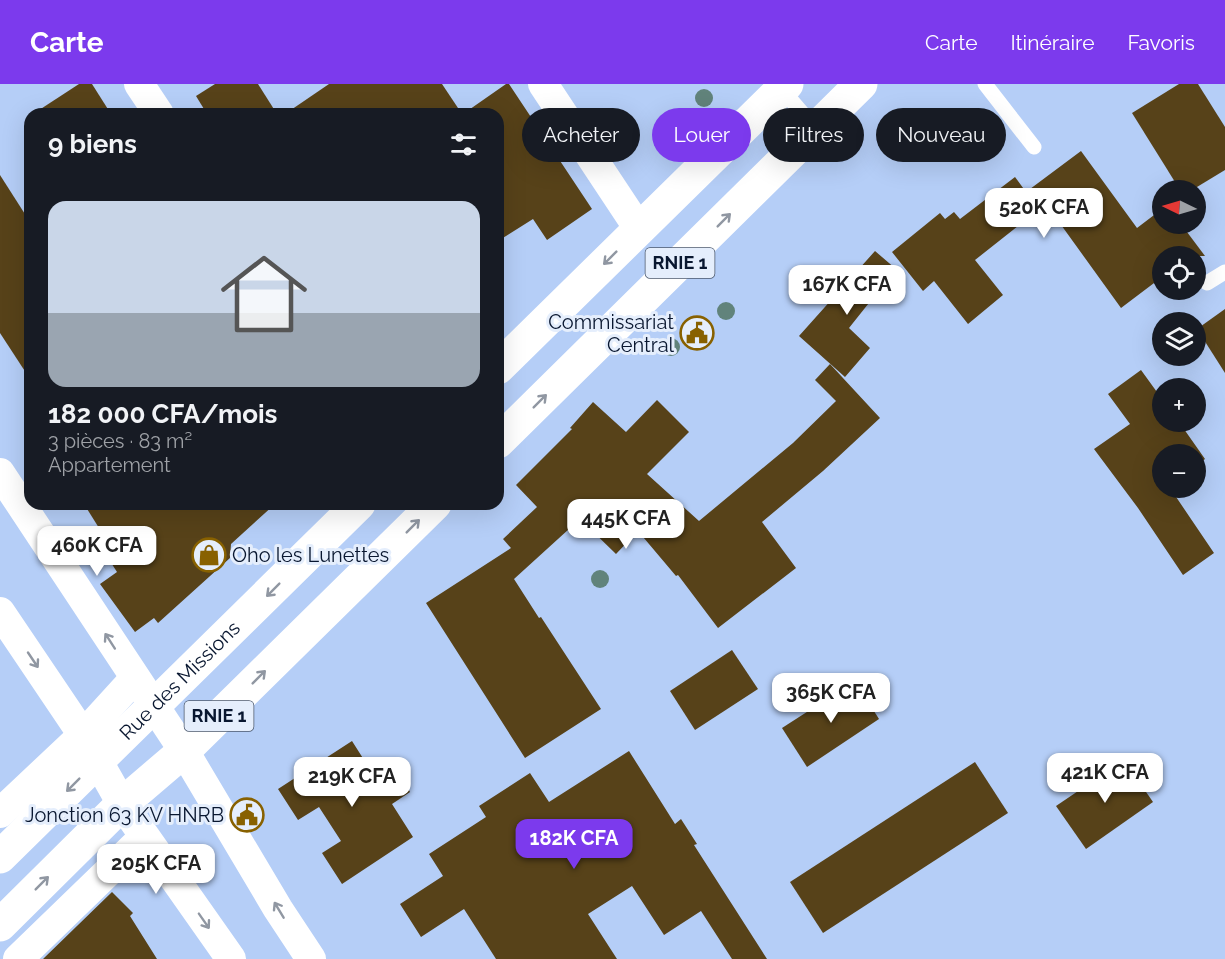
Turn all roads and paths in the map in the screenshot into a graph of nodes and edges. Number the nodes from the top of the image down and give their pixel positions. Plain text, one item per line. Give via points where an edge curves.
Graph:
1 (139, 84) edge
2 (543, 84) edge
3 (861, 84) edge
4 (985, 84) edge
5 (782, 86) edge
6 (155, 108) edge
7 (799, 108) edge
8 (837, 108) edge
9 (1034, 147) dead end
10 (782, 162) edge
11 (639, 229) junction
12 (1225, 272) edge
13 (1207, 284) dead end
14 (504, 354) edge
15 (504, 436) edge
16 (0, 473) edge
17 (24, 509) edge
18 (24, 510) edge
19 (353, 510) edge
20 (429, 510) edge
21 (0, 612) edge
22 (135, 678) junction
23 (154, 707) junction
24 (90, 748) junction
25 (184, 751) junction
26 (122, 804) junction
27 (0, 813) edge
28 (144, 837) junction
29 (0, 857) edge
30 (0, 924) edge
31 (18, 959) edge
32 (231, 959) edge
33 (311, 959) edge

1 - 6 street
2 - 11 street
3 - 8 highway, RNIE 1
4 - 9 lane
5 - 7 lane
5 - 11 highway, RNIE 1
15 -> 10 highway, RNIE 1
11 -> 14 highway, RNIE 1
12 - 13 lane
17 -> 16 street
22 -> 18 street
19 -> 23 highway, Rue des Missions / RNIE 1
25 -> 20 highway, RNIE 1
21 -> 24 street
22 - 23 street
22 - 24 street
23 - 24 highway, Rue des Missions / RNIE 1
23 - 25 street
24 - 26 street
24 - 27 street
24 -> 29 highway, Rue des Missions / RNIE 1
25 - 26 highway, RNIE 1
33 -> 25 street
26 - 28 street
30 -> 26 highway, RNIE 1
28 - 31 street
28 -> 32 street

